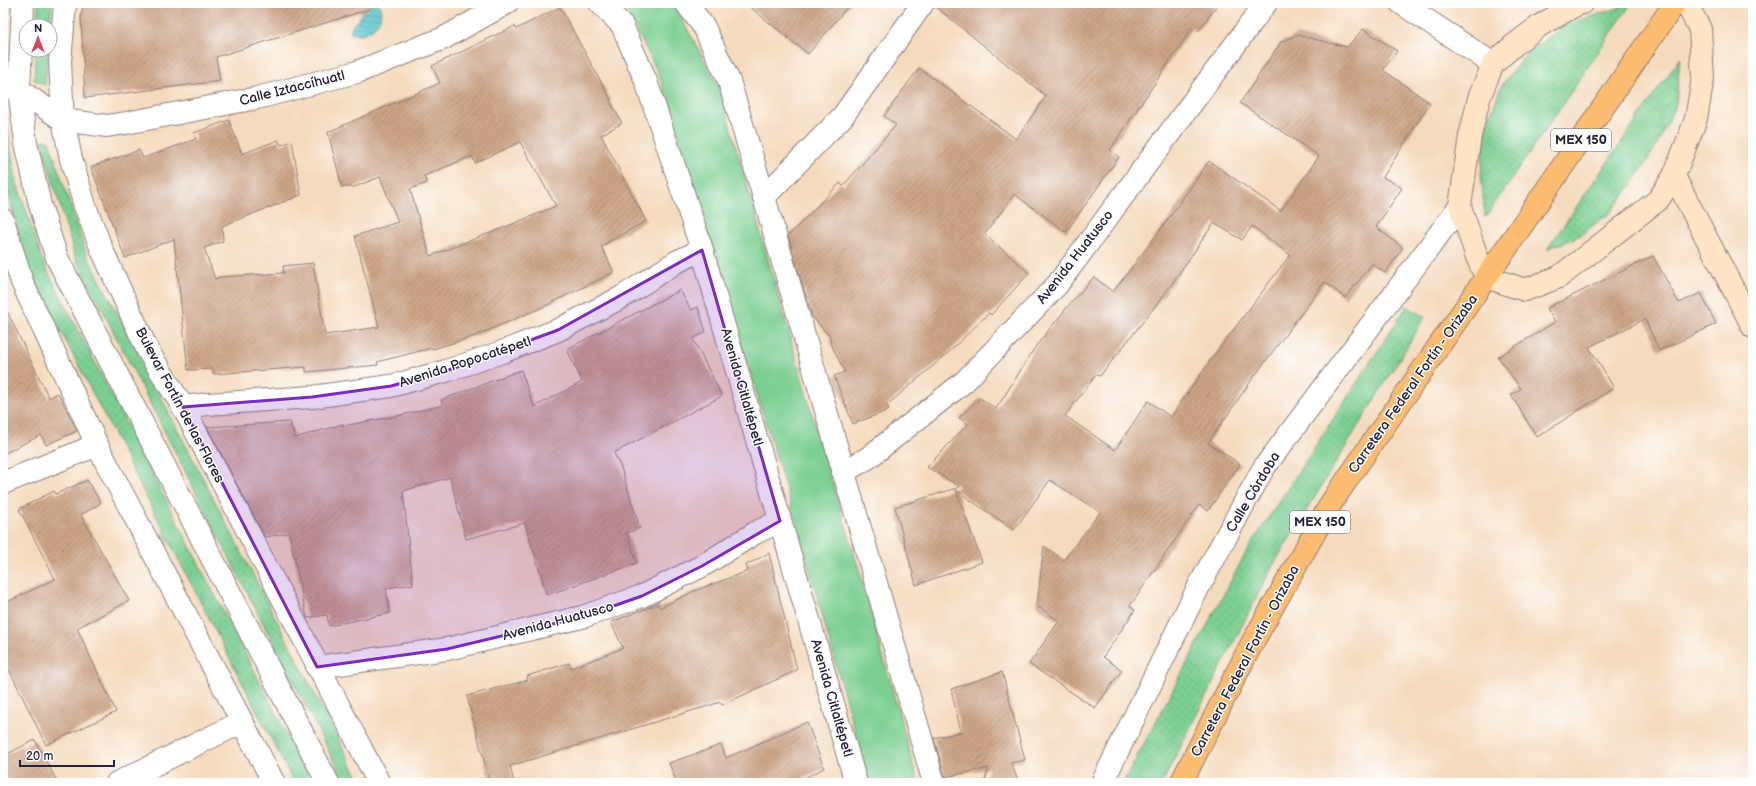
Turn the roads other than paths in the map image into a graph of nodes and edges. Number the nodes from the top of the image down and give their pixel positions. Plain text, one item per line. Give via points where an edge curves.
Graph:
1 (23, 3) edge
2 (65, 3) edge
3 (507, 3) edge
4 (600, 3) edge
5 (686, 3) edge
6 (923, 3) edge
7 (1266, 3) edge
8 (1402, 3) edge
9 (1582, 3) edge
10 (1675, 3) edge
11 (1686, 3) edge
12 (1493, 64) junction
13 (11, 87) edge
14 (63, 120) junction
15 (1674, 176) junction
16 (764, 197) junction
17 (1460, 206) junction
18 (3, 220) edge
19 (702, 250) junction
20 (1486, 277) junction
21 (1753, 327) edge
22 (183, 407) junction
23 (97, 445) junction
24 (843, 472) junction
25 (3, 483) edge
26 (780, 521) junction
27 (317, 667) junction
28 (242, 722) junction
29 (118, 783) edge
30 (274, 783) edge
31 (328, 783) edge
32 (379, 783) edge
33 (856, 783) edge
34 (934, 783) edge
35 (1102, 783) edge
36 (1180, 783) edge

1 - 13 street
2 - 14 street, Bulevar Fortín de las Flores via 60,62
3 - 14 street, Calle Iztaccíhuatl via 444,38 358,72 257,98 126,123 107,126
4 - 19 street, Avenida Citlaltépetl via 622,25 646,81
5 - 16 street via 704,27 728,81
6 - 16 street via 843,116
7 - 24 street, Avenida Huatusco via 1057,285 964,382 868,458
8 - 12 street
9 - 12 main road via 1539,26
10 - 20 main road, Carretera Federal Fortín - Orizaba / MEX 150
11 - 15 main road via 1700,29 1703,78 1696,119
12 - 17 main road via 1479,98 1470,136
13 - 14 street
13 - 31 street via 40,205 57,258
14 - 22 street, Bulevar Fortín de las Flores via 70,159 102,250 148,351
15 - 20 main road via 1658,200 1559,277 1525,290
15 - 21 main road
16 - 24 street
17 - 20 main road
17 - 35 street, Calle Córdoba via 1263,469 1198,588
18 - 23 street via 22,282
19 - 22 street, Avenida Popocatépetl via 676,262 622,297 558,330 446,371 391,386 312,397
19 - 26 street, Avenida Citlaltépetl
20 - 36 main road, Carretera Federal Fortín - Orizaba / MEX 150 via 1333,500 1250,647
22 - 27 street, Bulevar Fortín de las Flores
23 - 25 street
23 - 28 street
24 - 34 street
26 - 27 street, Avenida Huatusco via 755,533 702,566 642,596 582,617 446,649
26 - 33 street, Avenida Citlaltépetl
27 - 32 street, Bulevar Fortín de las Flores
28 - 29 street
28 - 30 street

